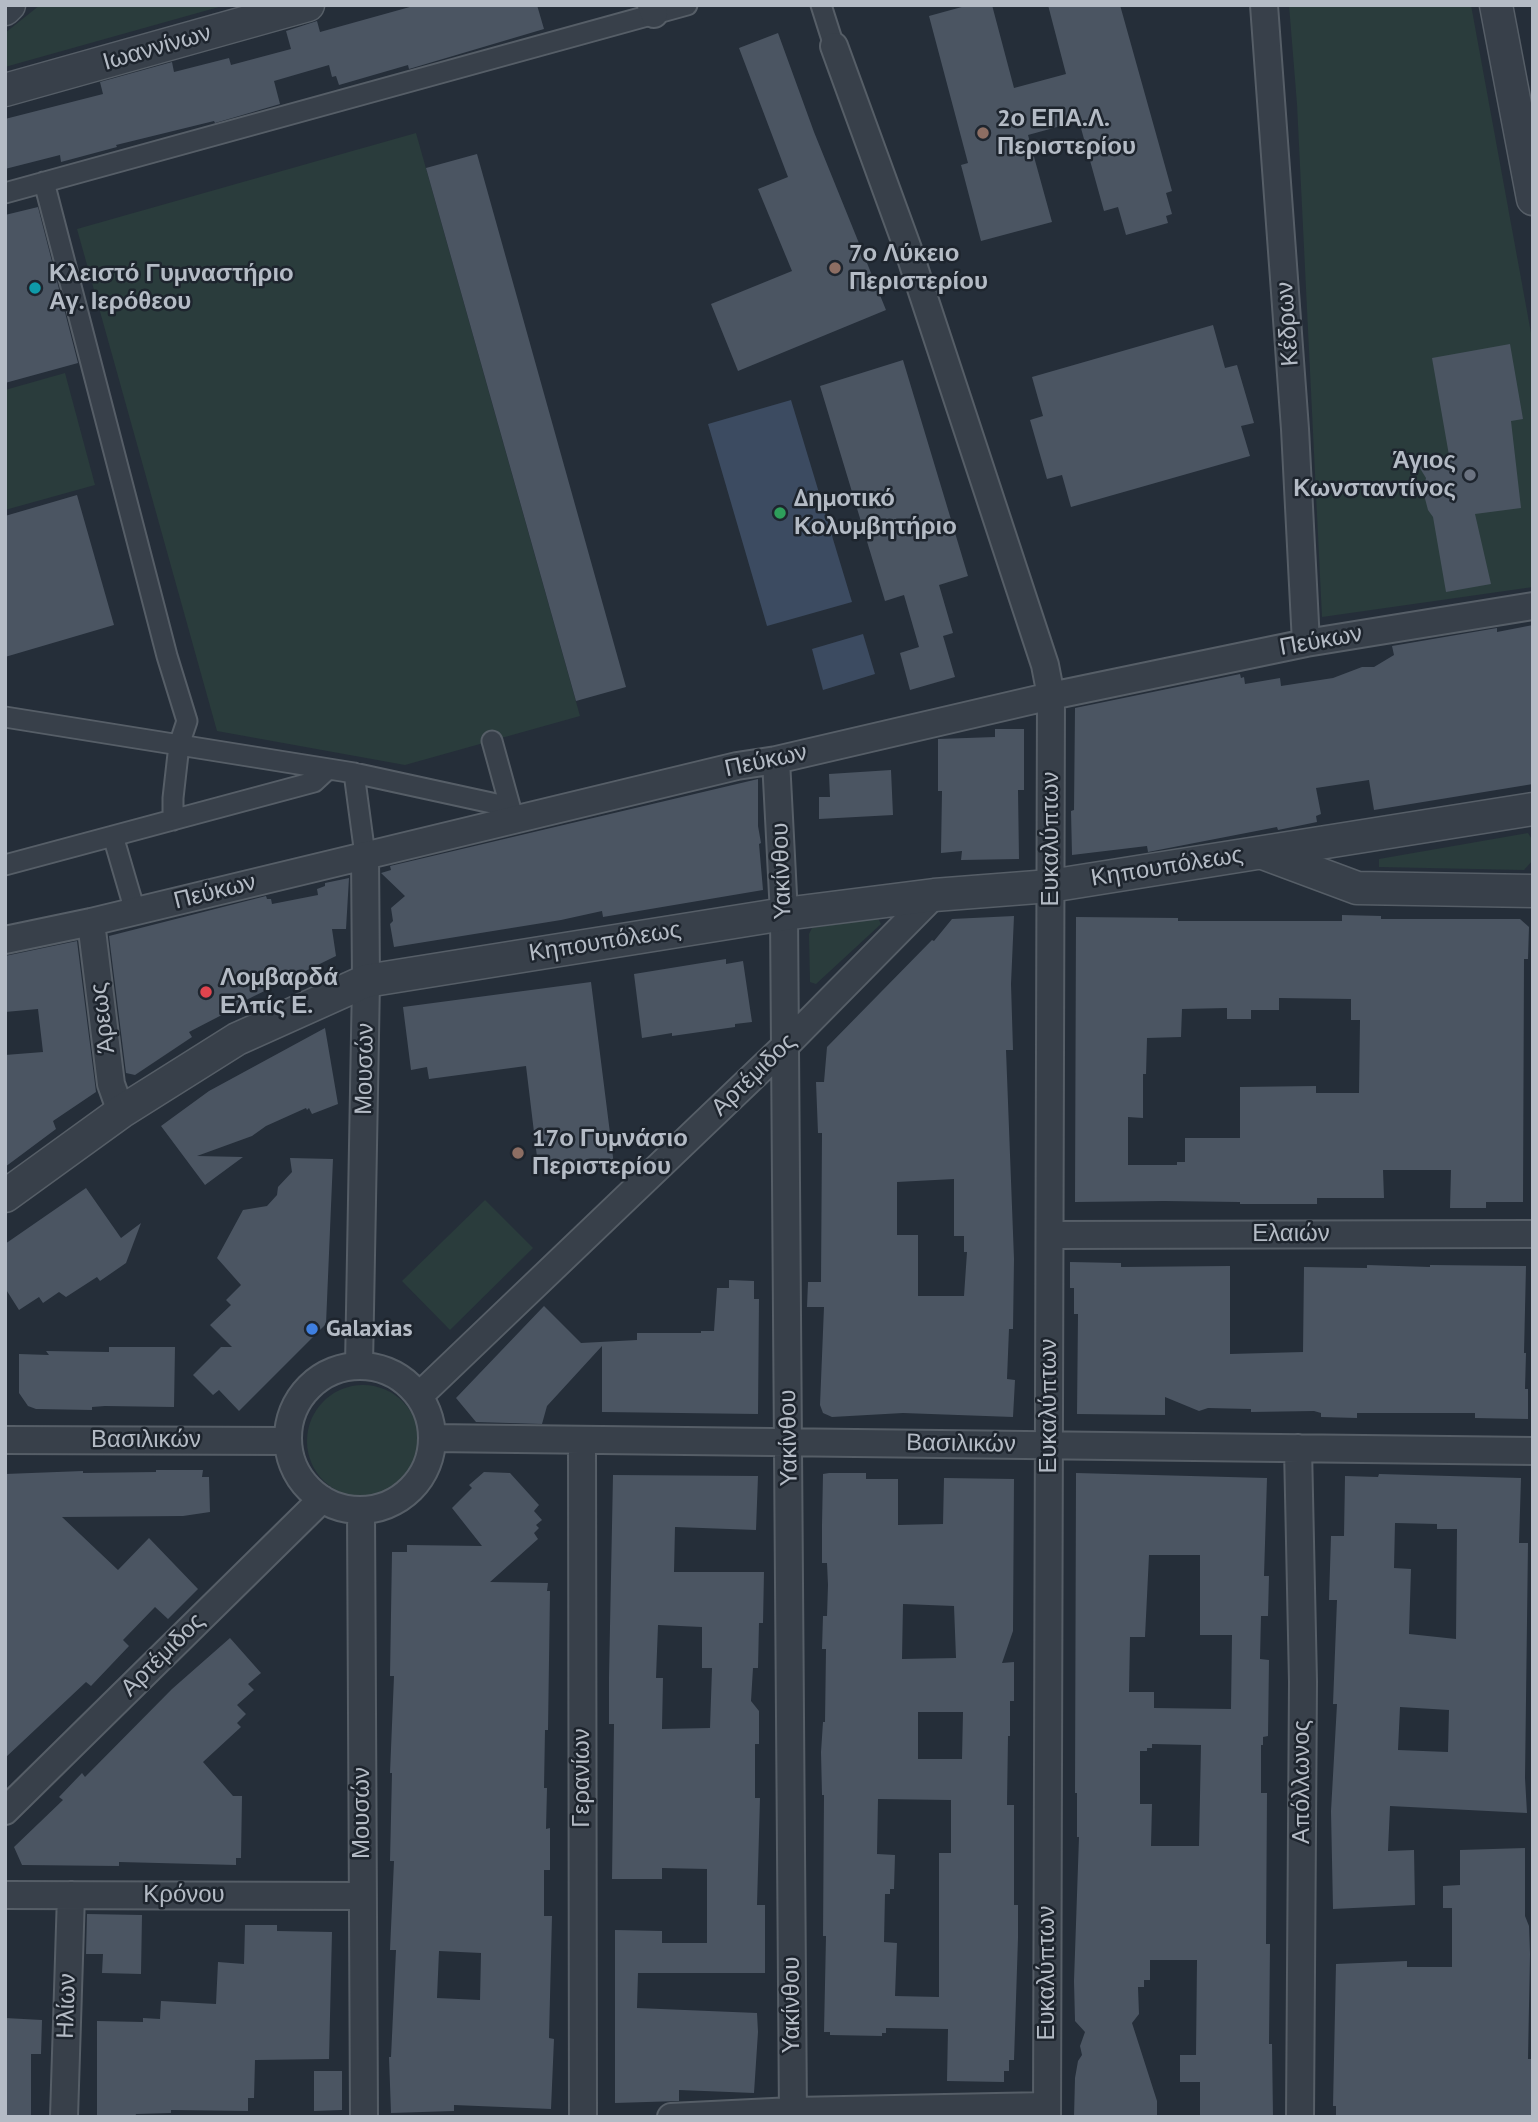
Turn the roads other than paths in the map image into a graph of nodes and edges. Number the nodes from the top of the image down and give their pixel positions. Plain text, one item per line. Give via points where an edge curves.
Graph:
1 (9, 5) edge
2 (308, 5) edge
3 (687, 5) edge
4 (821, 5) edge
5 (1264, 5) edge
6 (1496, 5) edge
7 (5, 9) edge
8 (653, 10) edge
9 (834, 46) joint
10 (5, 90) edge
11 (44, 182) junction
12 (5, 193) edge
13 (1532, 195) edge
14 (1533, 606) edge
15 (1306, 643) junction
16 (1051, 696) junction
17 (5, 717) edge
18 (492, 741) dead end
19 (180, 745) junction
20 (776, 760) junction
21 (328, 769) junction
22 (354, 773) junction
23 (1533, 809) edge
24 (512, 813) junction
25 (173, 820) junction
26 (113, 836) junction
27 (1262, 852) junction
28 (365, 855) junction
29 (5, 865) edge
30 (1050, 886) junction
31 (1533, 891) edge
32 (934, 895) junction
33 (135, 911) junction
34 (784, 914) junction
35 (91, 922) junction
36 (5, 940) edge
37 (366, 981) junction
38 (786, 1045) junction
39 (121, 1112) junction
40 (5, 1196) edge
41 (1533, 1234) edge
42 (1049, 1235) junction
43 (359, 1365) junction
44 (419, 1396) junction
45 (432, 1438) junction
46 (5, 1440) edge
47 (582, 1440) junction
48 (287, 1441) junction
49 (788, 1442) junction
50 (1049, 1445) junction
51 (1298, 1448) junction
52 (1533, 1451) edge
53 (322, 1499) junction
54 (360, 1510) junction
55 (5, 1811) edge
56 (5, 1895) edge
57 (71, 1895) junction
58 (362, 1896) junction
59 (1047, 2111) edge
60 (793, 2114) edge
61 (64, 2117) edge
62 (364, 2117) edge
63 (583, 2117) edge
64 (671, 2117) edge
65 (1300, 2117) edge

1 - 7 street
2 - 10 street, Ιωαννίνων
3 - 8 street
4 - 9 street
5 - 15 street, Κέδρων
6 - 13 street
8 - 11 street
9 - 16 street, Ευκαλύπτων via 950,374 1045,665
11 - 12 street
11 - 19 street via 187,721
14 - 15 street, Πεύκων
15 - 16 street, Πεύκων
16 - 20 street, Πεύκων
16 - 30 street, Ευκαλύπτων
17 - 19 street
18 - 24 street
19 - 21 street
19 - 25 street
20 - 24 street, Πεύκων
20 - 34 street, Υακίνθου
21 - 22 street
21 - 25 street via 314,782
22 - 24 street
22 - 28 street, Μουσών
23 - 27 street, Κηπουπόλεως
24 - 28 street, Πεύκων
25 - 26 street
26 - 29 street
26 - 33 street
27 - 30 street, Κηπουπόλεως
27 - 31 street, Κηπουπόλεως via 1357,888
28 - 33 street, Πεύκων
28 - 37 street, Μουσών
30 - 32 street, Κηπουπόλεως
30 - 42 street, Ευκαλύπτων
32 - 34 street, Κηπουπόλεως
32 - 38 street, Αρτέμιδος
33 - 35 street, Πεύκων
34 - 37 street, Κηπουπόλεως
34 - 38 street, Υακίνθου
35 - 36 street, Πεύκων
35 - 39 street, Άρεως via 111,1084
37 - 39 street, Κηπουπόλεως via 237,1039
37 - 43 street, Μουσών
38 - 44 street, Αρτέμιδος
38 - 49 street, Υακίνθου
39 - 40 street, Κηπουπόλεως
41 - 42 street, Ελαιών
42 - 50 street, Ευκαλύπτων
43 - 44 street via 403,1379
43 - 48 street via 323,1376 308,1388 296,1403
44 - 45 street via 429,1416
45 - 47 street, Βασιλικών
45 - 54 street via 418,1480 402,1496
46 - 48 street, Βασιλικών
47 - 49 street, Βασιλικών
47 - 63 street, Γερανίων
48 - 53 street via 297,1474
49 - 50 street, Βασιλικών
49 - 60 street, Υακίνθου
50 - 51 street, Βασιλικών
50 - 59 street, Ευκαλύπτων
51 - 52 street, Βασιλικών
51 - 65 street, Απόλλωνος via 1303,1682
53 - 54 street
53 - 55 street, Αρτέμιδος
54 - 58 street, Μουσών
56 - 57 street, Κρόνου
57 - 58 street, Κρόνου
57 - 61 street, Ηλίων
58 - 62 street, Μουσών
59 - 60 street
60 - 64 street

